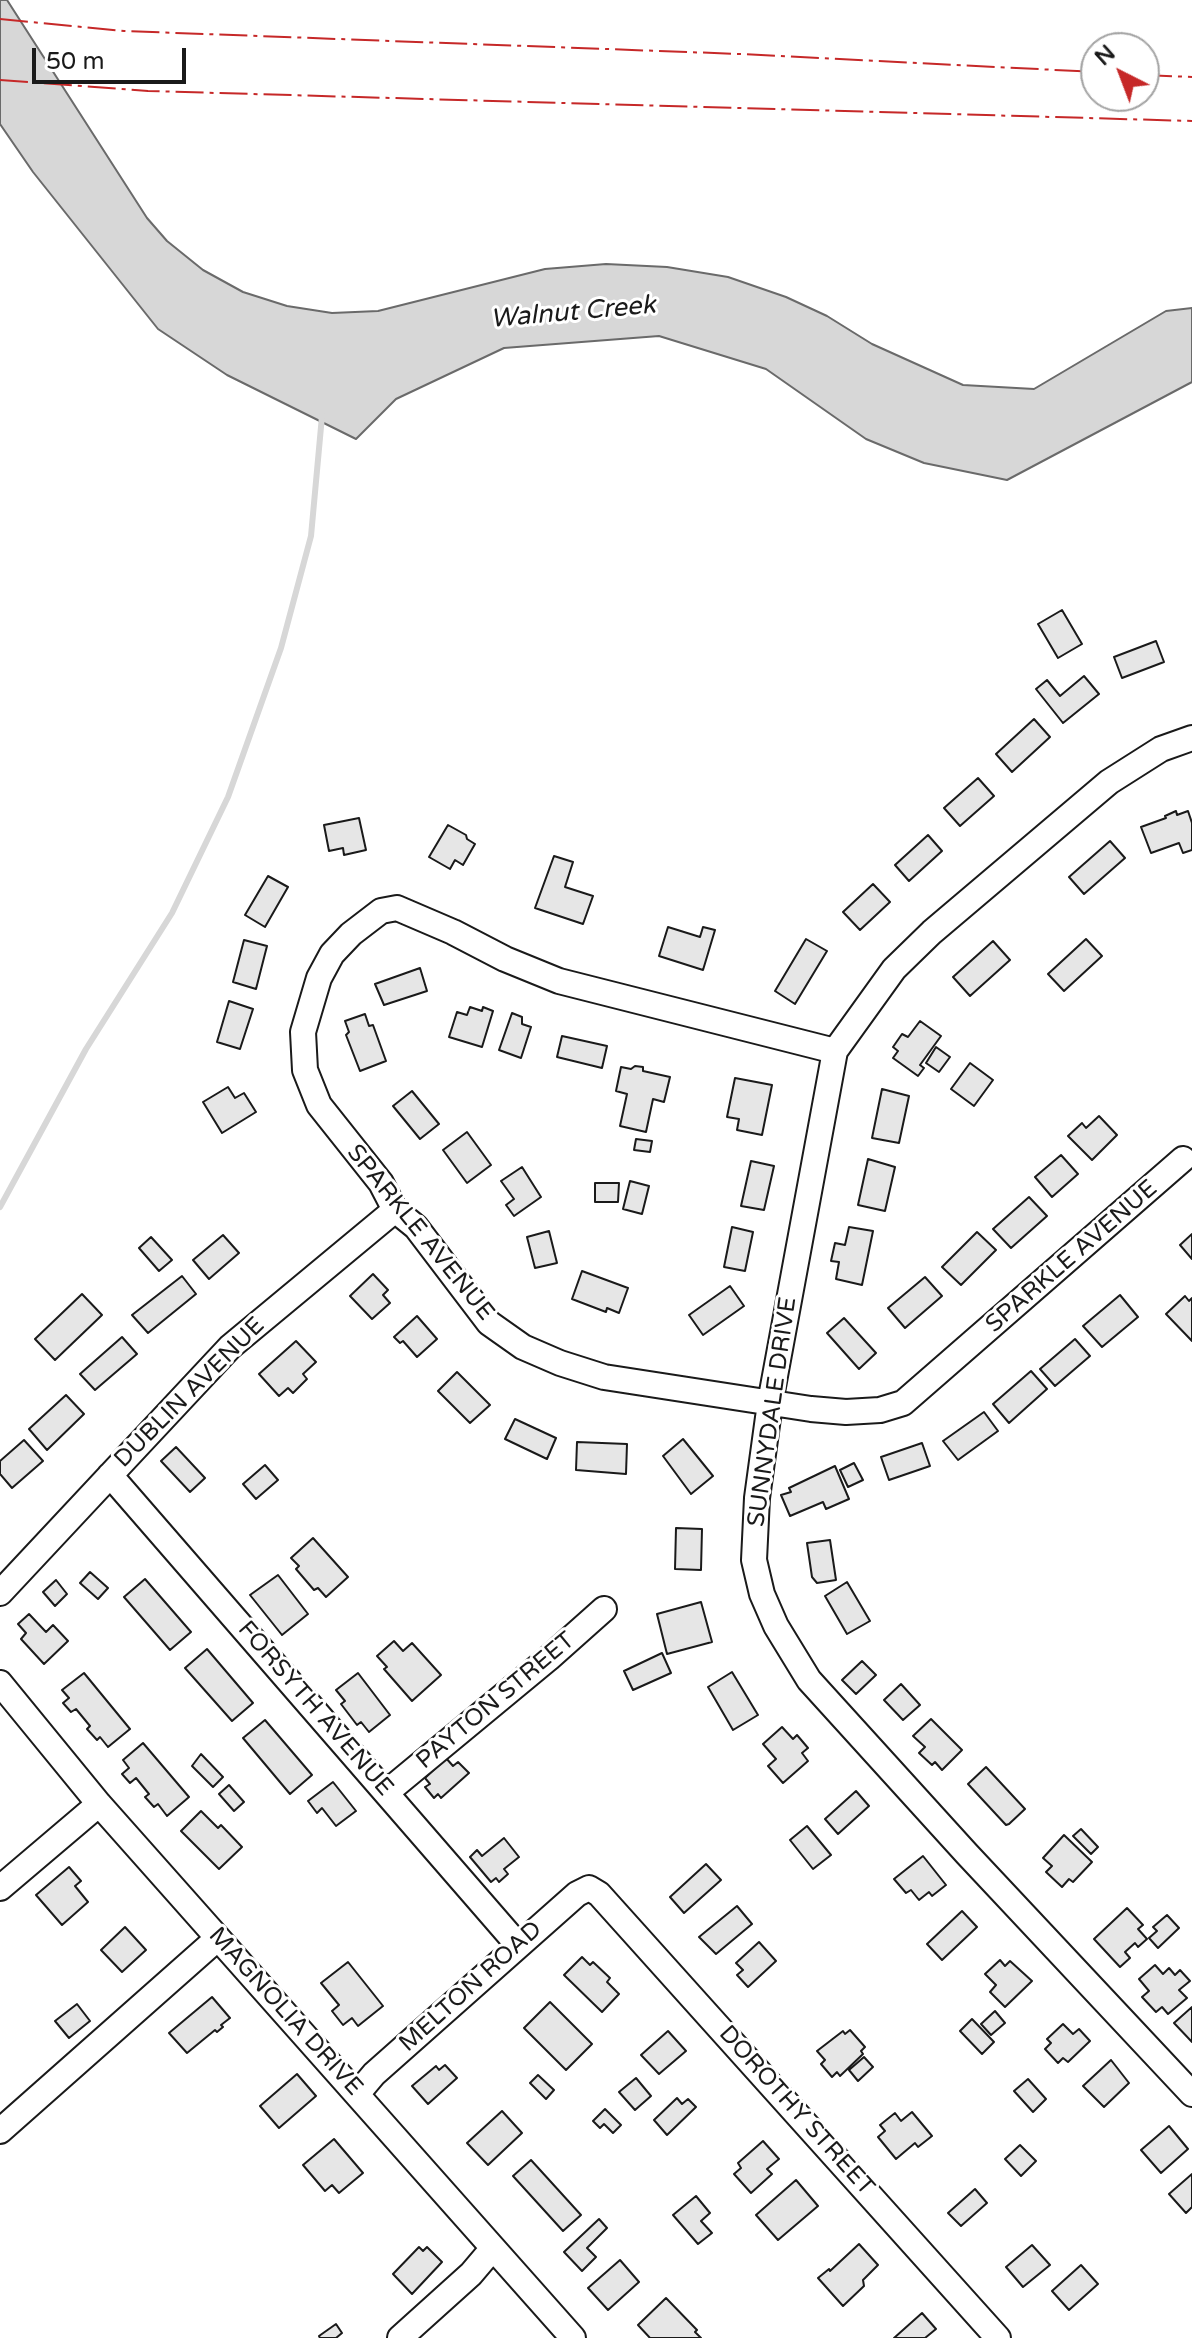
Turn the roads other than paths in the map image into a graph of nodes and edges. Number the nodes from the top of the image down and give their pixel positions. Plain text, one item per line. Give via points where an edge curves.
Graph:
1 (1192, 738) edge
2 (835, 1051) junction
3 (1183, 1159) dead end
4 (395, 1210) junction
5 (770, 1403) junction
6 (110, 1475) junction
7 (0, 1593) edge
8 (604, 1609) dead end
9 (0, 1683) edge
10 (387, 1792) junction
11 (99, 1804) junction
12 (0, 1888) edge
13 (589, 1888) joint
14 (218, 1938) junction
15 (518, 1945) junction
16 (358, 2093) junction
17 (1192, 2094) edge
18 (0, 2131) edge
19 (493, 2248) junction
20 (400, 2338) edge
21 (573, 2338) edge
22 (998, 2338) edge

1 - 2 street, SUNNYDALE DRIVE via 1161,749 1109,782 932,932 894,969
2 - 4 street, SPARKLE AVENUE via 559,981 397,908 381,911 332,954 303,1032 305,1070 319,1105 381,1183
2 - 5 street, SUNNYDALE DRIVE
3 - 5 street, SPARKLE AVENUE via 903,1403 846,1412
4 - 5 street, SPARKLE AVENUE via 416,1227 489,1323 523,1347 604,1377
4 - 6 street, DUBLIN AVENUE via 230,1347
5 - 17 street, SUNNYDALE DRIVE via 754,1560 762,1594 791,1653 809,1680 956,1842
6 - 7 street, DUBLIN AVENUE
6 - 10 street, FORSYTH AVENUE
8 - 10 street, PAYTON STREET
9 - 11 street, MAGNOLIA DRIVE
10 - 15 street, FORSYTH AVENUE
11 - 12 street
11 - 14 street, MAGNOLIA DRIVE
13 - 15 street, MELTON ROAD
13 - 22 street, DOROTHY STREET
14 - 16 street, MAGNOLIA DRIVE
14 - 18 street
15 - 16 street, MELTON ROAD
16 - 19 street, MAGNOLIA DRIVE
19 - 20 street
19 - 21 street, MAGNOLIA DRIVE

